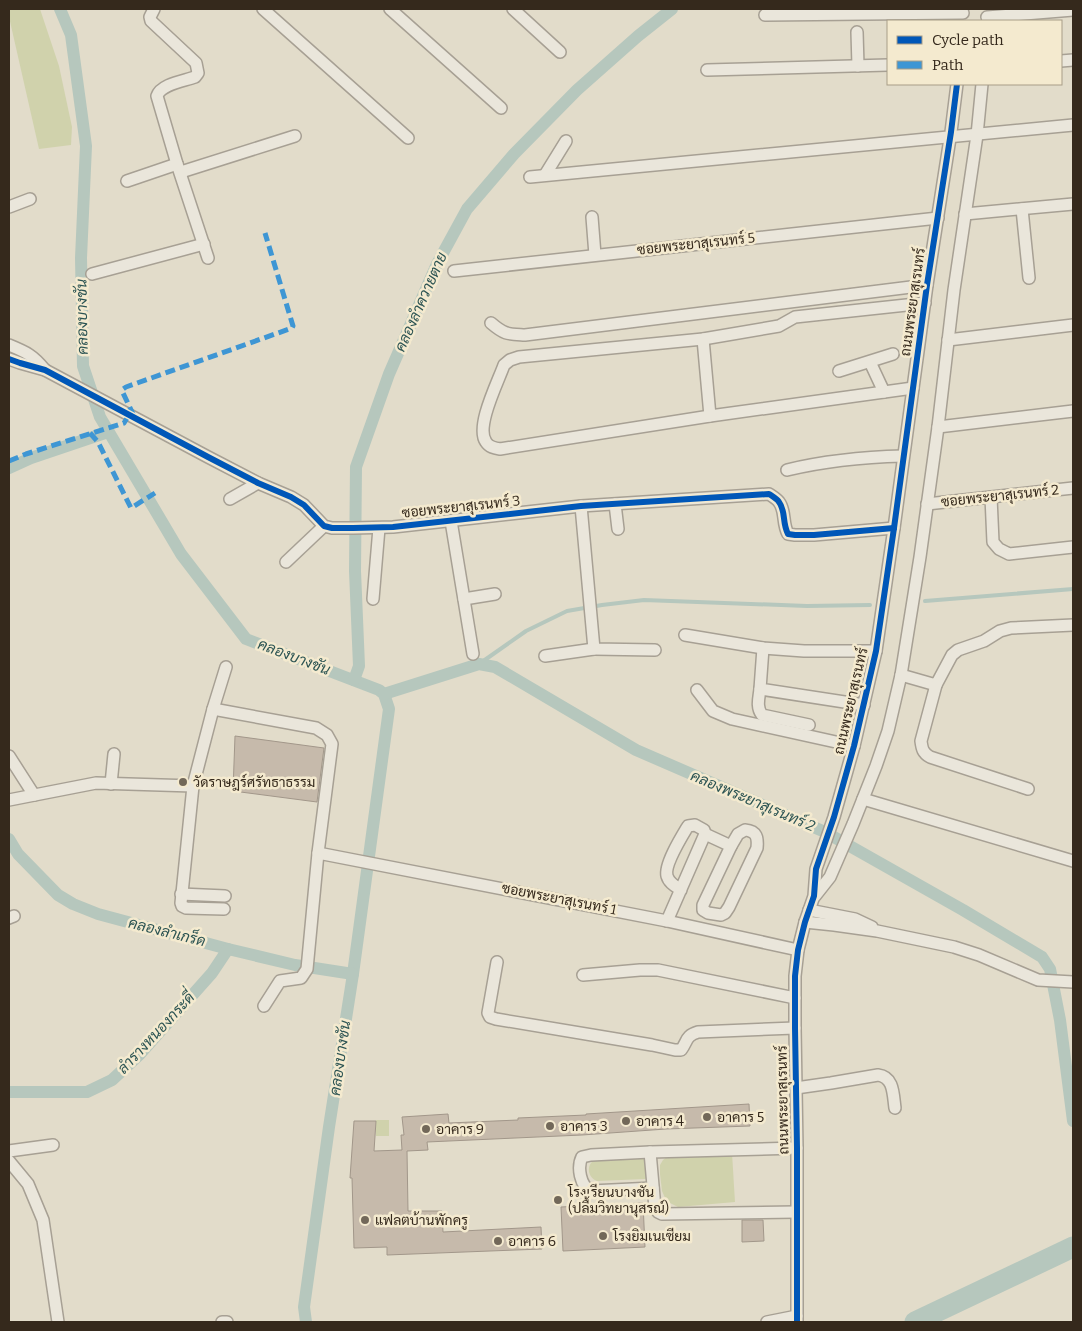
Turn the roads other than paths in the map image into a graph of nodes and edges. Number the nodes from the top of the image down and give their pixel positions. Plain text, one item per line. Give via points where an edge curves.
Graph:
1 (154, 9) edge
2 (263, 9) edge
3 (390, 9) edge
4 (512, 9) edge
5 (1073, 10) edge
6 (963, 14) edge
7 (765, 15) dead end
8 (988, 16) edge
9 (857, 32) dead end
10 (560, 52) dead end
11 (887, 64) edge
12 (858, 66) junction
13 (707, 70) dead end
14 (957, 85) edge
15 (982, 85) edge
16 (501, 108) dead end
17 (1073, 125) edge
18 (977, 135) junction
19 (295, 136) dead end
20 (951, 137) junction
21 (408, 138) dead end
22 (566, 140) dead end
23 (179, 168) junction
24 (545, 175) junction
25 (530, 177) dead end
26 (127, 181) dead end
27 (30, 199) dead end
28 (1073, 204) edge
29 (9, 207) edge
30 (1022, 209) junction
31 (965, 214) junction
32 (592, 217) dead end
33 (938, 218) junction
34 (204, 244) junction
35 (595, 255) junction
36 (208, 258) dead end
37 (454, 271) dead end
38 (92, 274) dead end
39 (1029, 278) dead end
40 (927, 286) junction
41 (925, 303) junction
42 (492, 323) dead end
43 (1073, 325) edge
44 (703, 339) junction
45 (948, 340) junction
46 (9, 345) edge
47 (893, 354) dead end
48 (9, 359) edge
49 (870, 362) junction
50 (45, 370) junction
51 (839, 371) dead end
52 (913, 388) junction
53 (884, 392) junction
54 (1073, 410) edge
55 (710, 416) junction
56 (938, 427) junction
57 (903, 456) junction
58 (786, 470) dead end
59 (258, 483) junction
60 (1073, 488) edge
61 (991, 498) junction
62 (230, 499) dead end
63 (615, 504) junction
64 (927, 504) junction
65 (581, 506) junction
66 (451, 520) junction
67 (328, 527) junction
68 (376, 528) junction
69 (894, 528) junction
70 (618, 529) dead end
71 (1073, 547) edge
72 (286, 562) dead end
73 (495, 594) dead end
74 (372, 599) dead end
75 (464, 599) junction
76 (1073, 626) edge
77 (685, 635) dead end
78 (763, 648) junction
79 (594, 649) junction
80 (655, 650) dead end
81 (876, 651) junction
82 (473, 654) dead end
83 (545, 656) dead end
84 (226, 667) dead end
85 (901, 675) junction
86 (936, 685) junction
87 (760, 689) junction
88 (697, 690) dead end
89 (864, 705) junction
90 (212, 709) junction
91 (809, 725) dead end
92 (854, 746) junction
93 (114, 754) dead end
94 (9, 756) edge
95 (112, 784) junction
96 (192, 786) junction
97 (1028, 789) dead end
98 (34, 795) junction
99 (863, 799) junction
100 (9, 800) edge
101 (705, 834) junction
102 (731, 846) junction
103 (318, 853) junction
104 (1073, 862) edge
105 (681, 890) junction
106 (181, 894) junction
107 (225, 896) dead end
108 (814, 896) junction
109 (224, 909) dead end
110 (809, 910) junction
111 (667, 921) junction
112 (805, 922) junction
113 (877, 931) junction
114 (798, 950) junction
115 (497, 962) dead end
116 (583, 975) dead end
117 (1069, 982) edge
118 (795, 998) junction
119 (264, 1006) dead end
120 (795, 1028) junction
121 (796, 1088) junction
122 (895, 1108) dead end
123 (53, 1145) dead end
124 (797, 1148) junction
125 (9, 1150) edge
126 (650, 1152) junction
127 (9, 1161) edge
128 (653, 1188) junction
129 (796, 1212) junction
130 (797, 1319) edge
131 (58, 1322) edge
132 (222, 1322) edge
133 (227, 1322) edge
134 (768, 1322) edge

1 - 23 street via 151,22 198,68 196,77 164,87 157,96
2 - 21 street
3 - 16 street
4 - 10 street
5 - 8 street
6 - 7 street
9 - 12 street
11 - 12 street
12 - 13 street
14 - 20 street, ถนนพระยาสุเรนทร์
15 - 18 street, ถนนพระยาสุเรนทร์
17 - 18 street
18 - 20 street
18 - 31 street, ถนนพระยาสุเรนทร์
19 - 23 street
20 - 24 street
20 - 33 street, ถนนพระยาสุเรนทร์
22 - 24 street
23 - 26 street
23 - 34 street
24 - 25 street
27 - 29 street
28 - 30 street
30 - 31 street
30 - 39 street
31 - 45 street, ถนนพระยาสุเรนทร์
32 - 35 street
33 - 35 street, ซอยพระยาสุเรนทร์ 5
33 - 40 street, ถนนพระยาสุเรนทร์
34 - 36 street
34 - 38 street
35 - 37 street, ซอยพระยาสุเรนทร์ 5
40 - 41 street, ถนนพระยาสุเรนทร์
40 - 42 street via 525,335 501,332
41 - 44 street via 795,317 779,326
41 - 52 street, ถนนพระยาสุเรนทร์
43 - 45 street
44 - 55 street
44 - 55 street via 510,360 504,365 482,430 485,441 500,449
45 - 56 street, ถนนพระยาสุเรนทร์
46 - 50 street via 37,359
47 - 49 street
48 - 50 street
49 - 51 street
49 - 53 street
50 - 59 street
52 - 53 street
52 - 57 street, ถนนพระยาสุเรนทร์
53 - 55 street
54 - 56 street
56 - 64 street, ถนนพระยาสุเรนทร์
57 - 58 street via 806,465
57 - 69 street, ถนนพระยาสุเรนทร์
59 - 62 street
59 - 67 street via 304,505
60 - 61 street, ซอยพระยาสุเรนทร์ 2
61 - 64 street, ซอยพระยาสุเรนทร์ 2
61 - 71 street via 993,542 998,549 1009,554
63 - 65 street, ซอยพระยาสุเรนทร์ 3
63 - 69 street, ซอยพระยาสุเรนทร์ 3 via 769,494 779,501 788,534
63 - 70 street
64 - 85 street, ถนนพระยาสุเรนทร์
65 - 66 street, ซอยพระยาสุเรนทร์ 3
65 - 79 street
66 - 68 street, ซอยพระยาสุเรนทร์ 3
66 - 75 street
67 - 68 street, ซอยพระยาสุเรนทร์ 3
67 - 72 street
68 - 74 street
69 - 81 street, ถนนพระยาสุเรนทร์
73 - 75 street
75 - 82 street
76 - 86 street via 1000,631 952,655
77 - 78 street
78 - 81 street
78 - 87 street
79 - 80 street
79 - 83 street
81 - 89 street, ถนนพระยาสุเรนทร์
84 - 90 street
85 - 86 street
85 - 99 street, ถนนพระยาสุเรนทร์ via 888,731
86 - 97 street via 921,741 924,753
87 - 89 street
87 - 91 street via 758,706 762,715
88 - 92 street via 713,711 732,719
89 - 92 street, ถนนพระยาสุเรนทร์
90 - 96 street
90 - 103 street via 316,728 327,734 332,744
92 - 108 street, ถนนพระยาสุเรนทร์ via 816,869
93 - 95 street
94 - 98 street
95 - 96 street
95 - 98 street via 96,783
96 - 106 street
98 - 100 street
99 - 104 street
99 - 108 street, ถนนพระยาสุเรนทร์ via 830,877
101 - 102 street
101 - 105 street
101 - 105 street via 695,825 688,826 670,861 667,878
102 - 102 street via 738,834 745,830 751,830 758,839 757,848 729,907 725,913 714,915 703,910 703,905
103 - 111 street, ซอยพระยาสุเรนทร์ 1
103 - 119 street via 307,969 301,978 280,981
105 - 111 street
106 - 107 street
106 - 109 street via 182,906 186,908
108 - 110 street, ถนนพระยาสุเรนทร์
110 - 112 street, ถนนพระยาสุเรนทร์
110 - 113 street via 855,919
111 - 114 street, ซอยพระยาสุเรนทร์ 1
112 - 113 street
112 - 114 street, ถนนพระยาสุเรนทร์
113 - 117 street via 954,947 1038,980
114 - 118 street, ถนนพระยาสุเรนทร์
115 - 120 street via 488,1013 496,1019 675,1050 681,1050 687,1038 698,1032
116 - 118 street via 658,970
118 - 120 street, ถนนพระยาสุเรนทร์
120 - 121 street, ถนนพระยาสุเรนทร์
121 - 122 street via 885,1076 890,1081
121 - 124 street, ถนนพระยาสุเรนทร์
123 - 125 street
124 - 126 street
124 - 129 street, ถนนพระยาสุเรนทร์
126 - 128 street
126 - 128 street via 586,1156 582,1157 580,1168 582,1182 591,1191
127 - 131 street via 28,1184 43,1220
128 - 129 street via 655,1208 662,1214
129 - 130 street, ถนนพระยาสุเรนทร์
130 - 134 street
132 - 133 street

